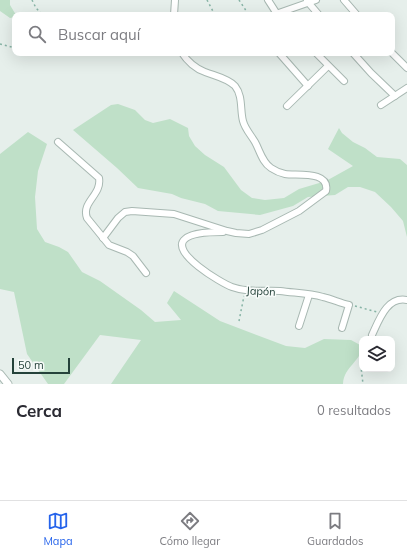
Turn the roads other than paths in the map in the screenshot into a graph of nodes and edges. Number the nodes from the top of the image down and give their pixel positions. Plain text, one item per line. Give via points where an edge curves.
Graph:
1 (175, 0) edge
2 (268, 0) edge
3 (316, 0) edge
4 (344, 0) edge
5 (307, 1) edge
6 (174, 12) edge
7 (277, 12) edge
8 (283, 12) edge
9 (316, 12) edge
10 (354, 12) edge
11 (185, 56) edge
12 (282, 56) edge
13 (319, 56) edge
14 (356, 56) edge
15 (395, 56) edge
16 (328, 66) junction
17 (407, 68) edge
18 (344, 82) dead end
19 (308, 86) junction
20 (407, 88) edge
21 (396, 96) junction
22 (381, 105) dead end
23 (287, 106) dead end
24 (58, 142) dead end
25 (227, 231) junction
26 (103, 238) junction
27 (146, 273) dead end
28 (309, 295) junction
29 (407, 300) edge
30 (299, 326) dead end
31 (342, 328) dead end
32 (372, 334) dead end
33 (0, 374) edge
34 (8, 384) edge

1 - 6 street
2 - 7 street
3 - 5 street
4 - 10 street
5 - 8 street
5 - 9 street
11 - 25 street via 197,69 222,78 235,87 239,94 244,125 270,168 284,174 313,175 325,183 326,191 316,200 262,230 249,234
12 - 19 street
13 - 16 street
14 - 21 street
15 - 17 street
16 - 18 street
16 - 19 street
19 - 23 street
20 - 21 street
21 - 22 street
24 - 26 street via 99,178 98,189 85,213
25 - 26 street via 174,214 132,211 125,212 118,218
25 - 28 street, Japón via 203,232 183,240 182,248 205,272 231,287 245,291 278,291
26 - 27 street via 113,248 133,256
28 - 30 street
28 - 31 street, Japón via 349,305
29 - 32 street via 394,301 383,313
33 - 34 street

